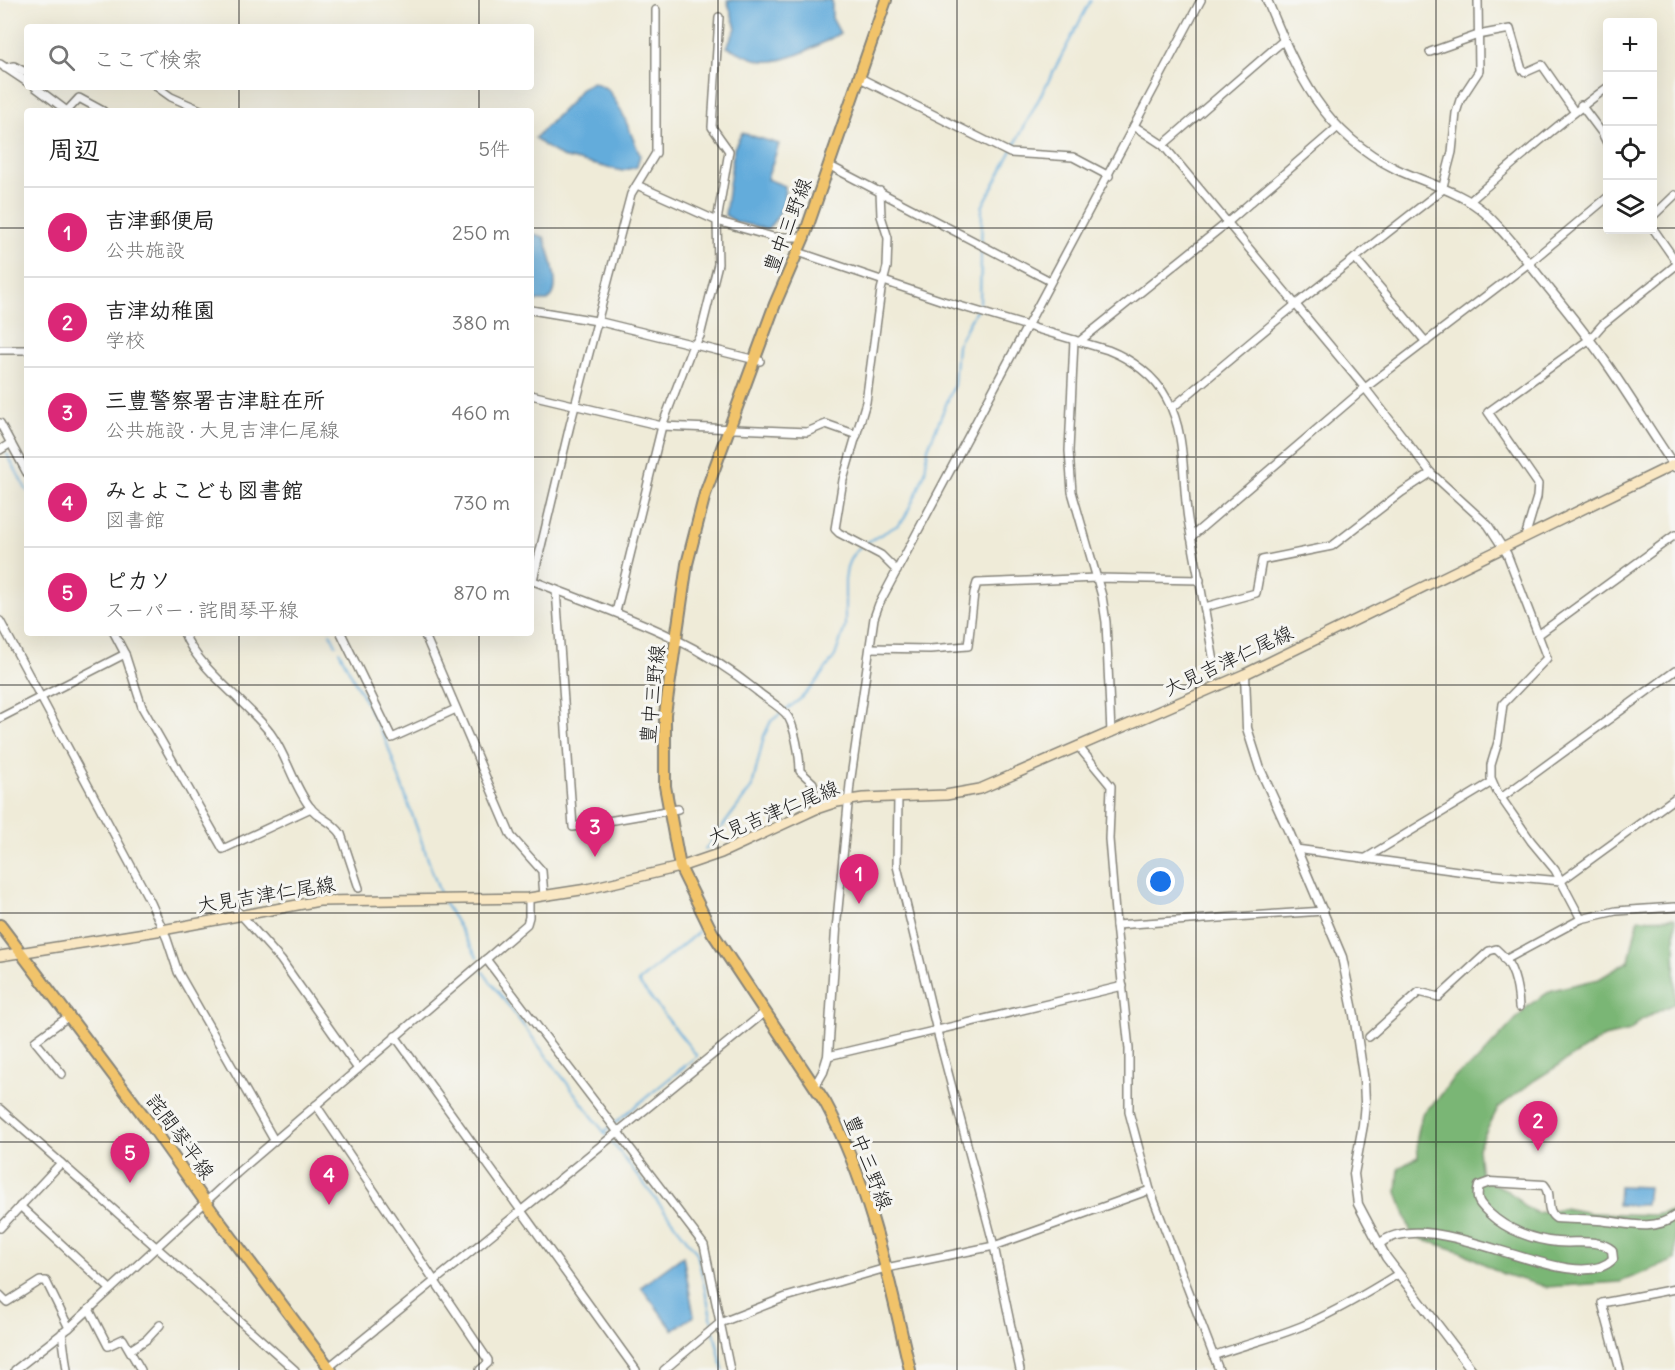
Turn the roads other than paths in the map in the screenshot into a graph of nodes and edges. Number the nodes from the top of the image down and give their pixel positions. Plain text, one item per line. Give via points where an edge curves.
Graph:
1 (886, 0) edge
2 (1201, 0) edge
3 (1267, 0) edge
4 (1478, 0) edge
5 (656, 10) dead end
6 (719, 17) dead end
7 (1478, 35) junction
8 (1284, 40) junction
9 (1430, 52) dead end
10 (3, 66) edge
11 (24, 72) edge
12 (860, 78) junction
13 (24, 80) edge
14 (39, 90) edge
15 (161, 90) edge
16 (1603, 90) edge
17 (1581, 105) junction
18 (63, 108) edge
19 (70, 108) edge
20 (96, 108) edge
21 (196, 108) edge
22 (1574, 111) junction
23 (1134, 126) junction
24 (1338, 127) junction
25 (1603, 135) edge
26 (1163, 145) junction
27 (830, 166) junction
28 (1109, 176) junction
29 (637, 184) junction
30 (1442, 190) junction
31 (880, 191) junction
32 (1675, 195) edge
33 (1603, 200) edge
34 (1469, 202) junction
35 (1657, 213) edge
36 (717, 221) junction
37 (1228, 222) junction
38 (1657, 233) edge
39 (804, 237) junction
40 (798, 252) junction
41 (1355, 258) junction
42 (1675, 260) edge
43 (1529, 263) junction
44 (1675, 266) edge
45 (884, 281) junction
46 (1050, 281) junction
47 (1295, 305) junction
48 (534, 310) edge
49 (599, 321) junction
50 (1027, 327) junction
51 (1590, 339) junction
52 (1077, 341) junction
53 (1426, 342) junction
54 (694, 345) junction
55 (0, 350) edge
56 (24, 350) edge
57 (757, 360) junction
58 (1365, 388) junction
59 (534, 396) edge
60 (576, 406) junction
61 (1172, 408) junction
62 (0, 423) edge
63 (662, 426) junction
64 (728, 429) junction
65 (857, 435) junction
66 (11, 443) junction
67 (0, 450) edge
68 (1674, 465) edge
69 (24, 467) edge
70 (1431, 473) junction
71 (1675, 535) edge
72 (1191, 537) junction
73 (1525, 537) junction
74 (1503, 548) junction
75 (897, 571) junction
76 (534, 572) edge
77 (1096, 578) junction
78 (1200, 580) junction
79 (534, 581) edge
80 (556, 590) junction
81 (1205, 607) junction
82 (616, 612) junction
83 (0, 621) edge
84 (1538, 635) junction
85 (116, 636) edge
86 (186, 636) edge
87 (341, 636) edge
88 (425, 636) edge
89 (676, 638) junction
90 (870, 648) junction
91 (125, 654) junction
92 (1675, 671) edge
93 (1216, 674) dead end
94 (1245, 674) junction
95 (40, 697) junction
96 (456, 709) junction
97 (0, 718) edge
98 (1111, 733) junction
99 (1078, 747) junction
100 (1492, 782) junction
101 (898, 797) junction
102 (1501, 798) junction
103 (1675, 798) edge
104 (848, 800) junction
105 (311, 808) junction
106 (816, 809) junction
107 (674, 810) junction
108 (1296, 849) junction
109 (1366, 858) junction
110 (681, 867) junction
111 (1561, 881) junction
112 (359, 888) dead end
113 (543, 896) junction
114 (529, 898) junction
115 (234, 907) dead end
116 (1675, 907) edge
117 (1324, 912) junction
118 (241, 915) junction
119 (1581, 919) junction
120 (0, 925) edge
121 (1116, 925) junction
122 (163, 930) junction
123 (836, 930) joint
124 (21, 953) junction
125 (0, 956) edge
126 (486, 959) junction
127 (1505, 960) junction
128 (1123, 986) junction
129 (1519, 1007) dead end
130 (765, 1012) junction
131 (69, 1016) junction
132 (937, 1031) junction
133 (395, 1036) junction
134 (1369, 1037) dead end
135 (828, 1056) junction
136 (358, 1069) junction
137 (62, 1074) dead end
138 (815, 1086) junction
139 (316, 1105) junction
140 (0, 1109) edge
141 (618, 1133) junction
142 (274, 1140) junction
143 (61, 1163) junction
144 (1150, 1190) junction
145 (206, 1201) junction
146 (20, 1206) junction
147 (522, 1210) junction
148 (1675, 1216) edge
149 (0, 1228) edge
150 (1379, 1244) junction
151 (994, 1246) junction
152 (156, 1248) junction
153 (886, 1268) junction
154 (1398, 1274) junction
155 (435, 1282) junction
156 (110, 1289) junction
157 (1675, 1289) edge
158 (0, 1295) edge
159 (89, 1309) junction
160 (720, 1323) junction
161 (160, 1325) dead end
162 (69, 1328) junction
163 (62, 1333) junction
164 (130, 1350) junction
165 (1213, 1356) junction
166 (330, 1369) edge
167 (15, 1370) edge
168 (67, 1370) edge
169 (141, 1370) edge
170 (295, 1370) edge
171 (480, 1370) edge
172 (636, 1370) edge
173 (664, 1370) edge
174 (730, 1370) edge
175 (910, 1370) edge
176 (1020, 1370) edge
177 (1219, 1370) edge
178 (1472, 1370) edge
179 (1620, 1370) edge

1 - 12 main road, 豊中三野線
2 - 23 street
3 - 8 street
4 - 7 street
5 - 29 street via 656,153
6 - 36 street via 712,127 729,151
7 - 9 street
7 - 22 street via 1510,29 1522,70 1542,65
7 - 30 street via 1479,71 1456,113 1452,152
8 - 24 street via 1310,92
8 - 26 street
10 - 11 street via 14,66
10 - 13 street
12 - 27 main road, 豊中三野線
12 - 28 street via 1010,153 1073,157
14 - 18 street
15 - 21 street
16 - 17 street
17 - 22 street
17 - 25 street
19 - 20 street via 81,98
22 - 34 street
23 - 26 street
23 - 28 street
24 - 30 street via 1368,153
24 - 37 street
26 - 37 street
27 - 31 street
27 - 39 main road, 豊中三野線
28 - 46 street
29 - 36 street
29 - 49 street via 631,194
30 - 34 street
30 - 41 street
31 - 45 street via 881,216 888,238
31 - 46 street
32 - 35 street
33 - 43 street
34 - 43 street via 1489,217
36 - 39 street via 773,237
36 - 54 street via 718,264 700,336
37 - 47 street
37 - 52 street
38 - 42 street
39 - 40 main road, 豊中三野線
40 - 45 street
40 - 57 main road, 豊中三野線 via 775,304
41 - 47 street
41 - 53 street
43 - 51 street
43 - 53 street
44 - 51 street
45 - 50 street
45 - 65 street via 866,402
46 - 50 street
47 - 58 street
47 - 61 street
48 - 49 street
49 - 54 street
49 - 60 street
50 - 52 street
50 - 75 street
51 - 68 street
51 - 73 street via 1488,412 1538,484
52 - 61 street via 1128,359 1154,380
52 - 77 street via 1069,451 1072,492
53 - 58 street
54 - 57 street
54 - 63 street
55 - 56 street
57 - 64 main road, 豊中三野線
58 - 70 street
58 - 72 street
59 - 60 street
60 - 63 street
60 - 76 street
61 - 72 street via 1179,428
62 - 66 street
63 - 64 street
63 - 82 street
64 - 65 street via 807,432 826,424
64 - 89 main road, 豊中三野線 via 694,533
65 - 75 street via 843,480 835,529 881,555
66 - 67 street
66 - 69 street
68 - 73 main road, 大見吉津仁尾線
70 - 74 street via 1488,525
70 - 81 street via 1332,546 1263,560 1256,593
71 - 84 street
72 - 78 street
73 - 74 main road, 大見吉津仁尾線
74 - 84 street
74 - 94 main road, 大見吉津仁尾線
75 - 90 street via 877,611
77 - 78 street
77 - 90 street via 977,582 968,646
77 - 98 street via 1106,622
78 - 81 street
79 - 80 street
80 - 82 street
80 - 107 street via 573,827
81 - 93 street
82 - 89 street
83 - 95 street
84 - 100 street via 1547,658 1503,704 1491,765
85 - 91 street
86 - 105 street via 197,656 272,736
87 - 96 street via 392,738
88 - 96 street
89 - 106 street via 736,674 787,715 800,754 800,771 813,783
89 - 107 main road, 豊中三野線 via 664,722 665,786
90 - 104 street
91 - 95 street
91 - 105 street via 142,707 223,849
92 - 102 street
94 - 98 main road, 大見吉津仁尾線
94 - 108 street via 1247,728 1260,769
95 - 97 street
95 - 122 street
96 - 113 street via 511,836 542,871
98 - 99 main road, 大見吉津仁尾線
99 - 101 main road, 大見吉津仁尾線 via 980,789
99 - 121 street via 1111,786 1109,839
100 - 102 street
100 - 109 street
101 - 104 main road, 大見吉津仁尾線
101 - 132 street via 897,866
102 - 111 street
103 - 111 street
104 - 106 main road, 大見吉津仁尾線
104 - 123 street
105 - 112 street via 341,834
106 - 110 main road, 大見吉津仁尾線
107 - 110 main road, 豊中三野線
108 - 109 street
108 - 117 street
109 - 111 street
110 - 113 main road, 大見吉津仁尾線
110 - 130 main road, 豊中三野線 via 712,932
111 - 119 street
113 - 114 main road, 大見吉津仁尾線
114 - 118 main road, 大見吉津仁尾線 via 319,901
114 - 126 street via 527,924
115 - 118 street
116 - 119 street via 1616,911
117 - 121 street
117 - 150 street via 1342,957 1364,1081 1355,1191
118 - 122 main road, 大見吉津仁尾線
118 - 136 street via 281,960
119 - 127 street
120 - 124 main road, 詫間琴平線
121 - 128 street
122 - 124 main road, 大見吉津仁尾線
122 - 142 street via 178,972
123 - 135 street
124 - 125 main road, 大見吉津仁尾線
124 - 131 main road, 詫間琴平線
126 - 133 street
126 - 141 street
127 - 129 street via 1518,985
127 - 134 street via 1496,949 1489,951 1439,997 1419,992
128 - 132 street
128 - 144 street via 1130,1049 1129,1112
130 - 138 main road, 豊中三野線
130 - 141 street
131 - 137 street via 34,1041
131 - 145 main road, 詫間琴平線
132 - 135 street
132 - 151 street
133 - 136 street
133 - 147 street
135 - 138 street
136 - 139 street
138 - 153 main road, 豊中三野線 via 852,1157
139 - 142 street
139 - 155 street
140 - 143 street
141 - 147 street
141 - 160 street via 704,1245
142 - 145 street
143 - 146 street
143 - 152 street
144 - 151 street
144 - 165 street
145 - 152 street
145 - 166 main road, 詫間琴平線
146 - 149 street
146 - 156 street
147 - 155 street
147 - 172 street
148 - 150 street via 1650,1226 1556,1218 1550,1212 1548,1189 1544,1185 1490,1182 1479,1186 1477,1195 1480,1204 1497,1220 1543,1240 1608,1247 1612,1258 1601,1267 1583,1269 1527,1260 1429,1233 1400,1234
150 - 154 street
151 - 153 street
151 - 176 street
152 - 156 street
152 - 170 street
153 - 160 street via 786,1297
153 - 175 main road, 豊中三野線
154 - 165 street via 1309,1323
154 - 178 street
155 - 166 street
155 - 171 street via 488,1359
156 - 159 street
157 - 179 street via 1602,1303
158 - 162 street via 7,1302 46,1281
159 - 162 street
159 - 164 street via 108,1346 123,1339
160 - 173 street
160 - 174 street
161 - 164 street
162 - 163 street
163 - 167 street
163 - 168 street
164 - 169 street
165 - 177 street

